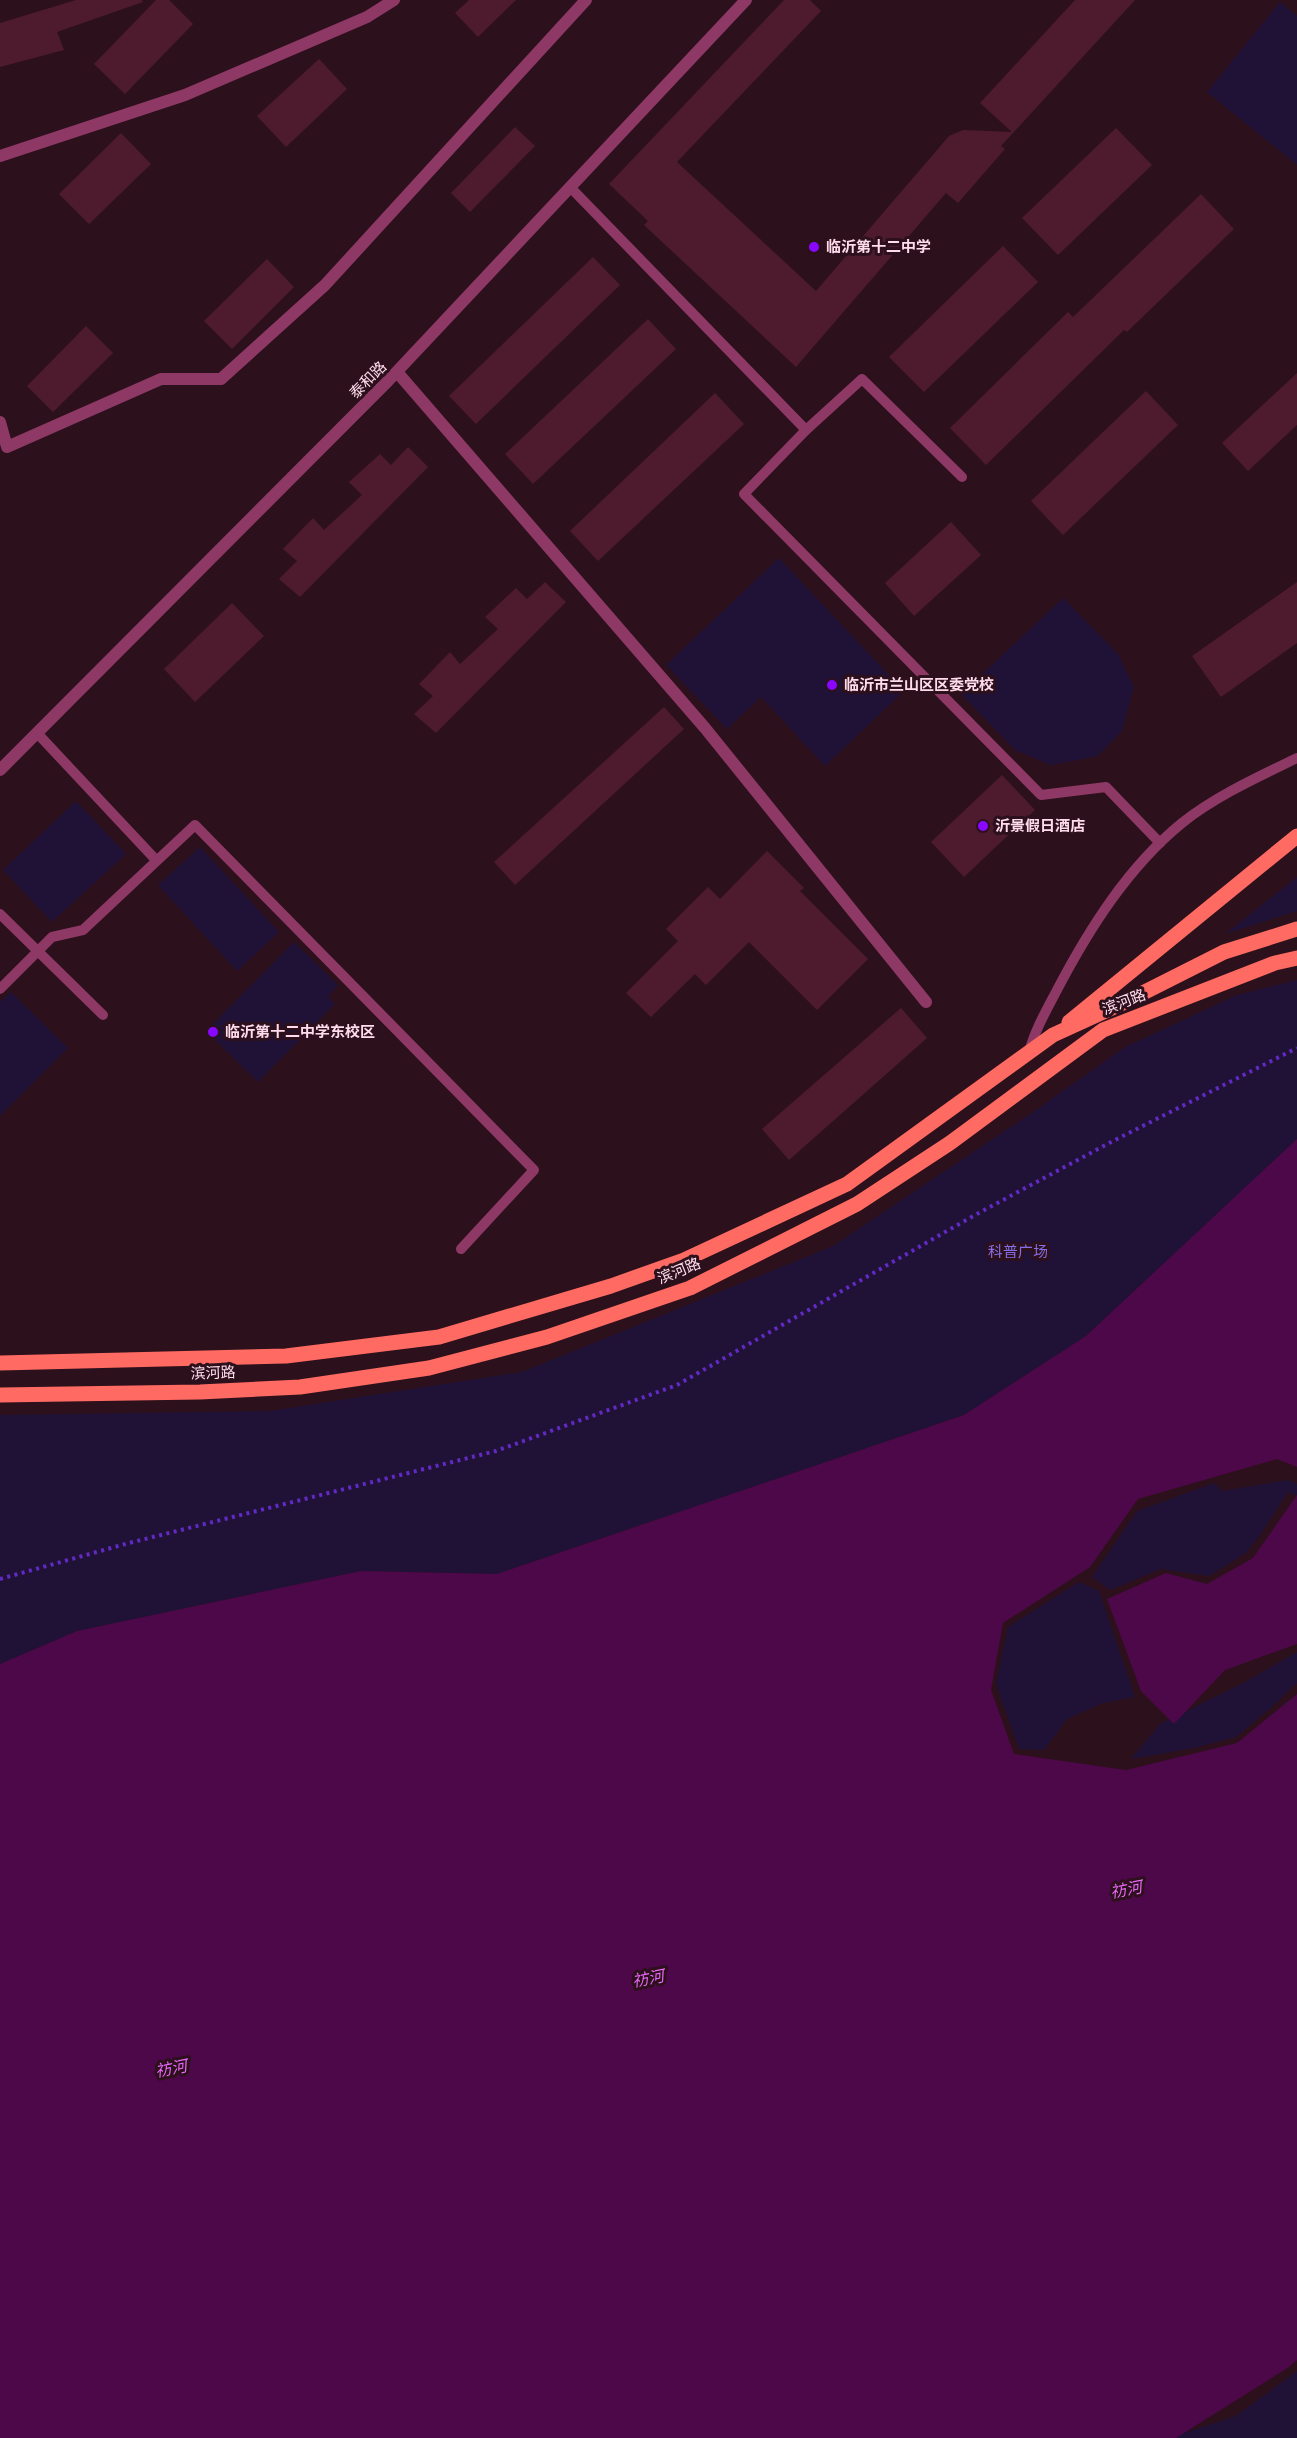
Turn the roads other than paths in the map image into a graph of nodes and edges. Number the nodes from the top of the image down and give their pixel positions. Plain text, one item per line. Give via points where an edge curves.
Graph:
1 (394, 0) edge
2 (586, 0) edge
3 (746, 0) edge
4 (0, 156) edge
5 (570, 187) junction
6 (397, 372) junction
7 (0, 422) edge
8 (806, 430) junction
9 (962, 477) dead end
10 (38, 733) junction
11 (1297, 758) edge
12 (0, 770) edge
13 (1297, 836) edge
14 (1160, 843) junction
15 (156, 860) junction
16 (0, 914) edge
17 (1297, 928) edge
18 (38, 951) junction
19 (1297, 958) edge
20 (0, 989) edge
21 (926, 1002) dead end
22 (103, 1015) dead end
23 (1053, 1035) junction
24 (1029, 1053) junction
25 (462, 1249) dead end
26 (0, 1363) edge
27 (0, 1395) edge

1 - 4 street via 367,16 185,95
2 - 7 street via 325,285 221,380 161,379 7,447
3 - 5 street, 泰和路
5 - 6 street, 泰和路
5 - 8 lane
6 - 10 street, 泰和路
6 - 21 street via 705,728
8 - 9 lane via 862,379
8 - 14 lane via 744,494 1041,795 1106,787
10 - 12 street, 泰和路
10 - 15 lane
11 - 14 lane via 1246,782 1183,822
13 - 23 main road
14 - 24 lane via 1139,862 1079,948 1035,1033
15 - 18 lane via 83,930 52,937
15 - 25 lane via 195,825 534,1170
16 - 18 lane
17 - 23 main road, 滨河路 via 1224,952
18 - 20 lane
18 - 22 lane
19 - 27 main road, 滨河路 via 1103,1030 950,1143 857,1204 690,1288 547,1337 429,1368 300,1387
23 - 24 main road, 滨河路
24 - 26 main road, 滨河路 via 848,1184 684,1260 611,1286 439,1336 286,1356

